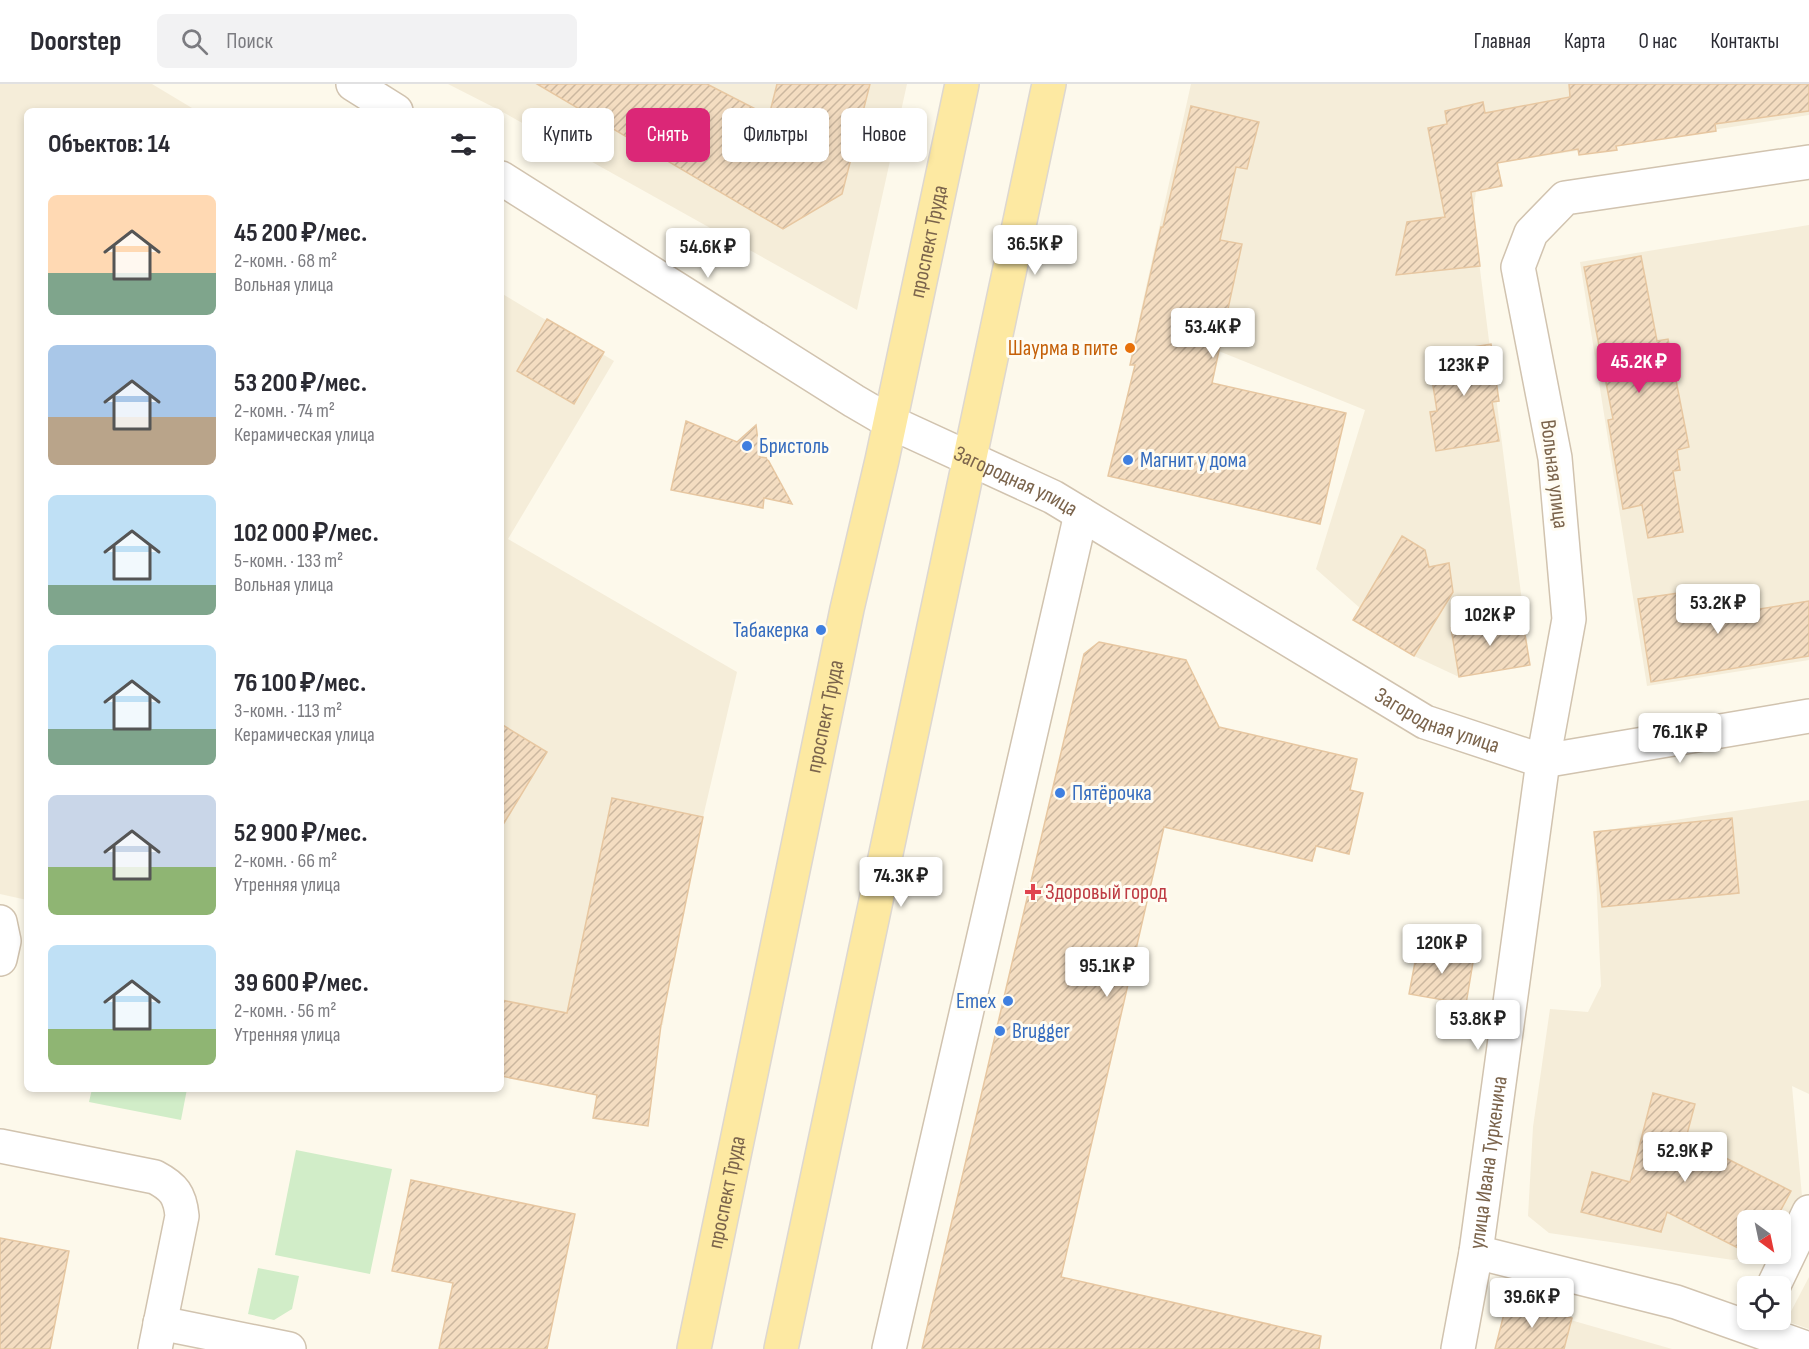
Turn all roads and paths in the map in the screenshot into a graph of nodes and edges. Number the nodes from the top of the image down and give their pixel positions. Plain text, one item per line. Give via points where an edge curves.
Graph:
1 (353, 84) edge
2 (962, 84) edge
3 (1049, 84) edge
4 (391, 108) edge
5 (1809, 162) edge
6 (504, 180) edge
7 (890, 422) junction
8 (970, 457) junction
9 (1081, 514) junction
10 (1809, 716) edge
11 (1543, 761) junction
12 (0, 922) edge
13 (0, 959) edge
14 (0, 1146) edge
15 (1809, 1212) edge
16 (1476, 1252) junction
17 (1778, 1276) edge
18 (1737, 1320) edge
19 (1767, 1330) edge
20 (157, 1336) edge
21 (289, 1349) edge
22 (694, 1349) edge
23 (781, 1349) edge
24 (889, 1349) edge
25 (1458, 1349) edge
26 (1809, 1349) edge

1 - 4 street
2 - 7 main road, проспект Труда
3 - 8 main road
5 - 11 street, Вольная улица via 1565,198 1531,233 1518,267 1555,458 1569,619
6 - 7 street, Загородная улица
7 - 8 street, Загородная улица
7 - 22 main road, проспект Труда via 844,621
8 - 9 street, Загородная улица
8 - 23 main road
9 - 11 street, Загородная улица via 1425,722
9 - 24 street
10 - 11 street
11 - 16 street, улица Ивана Туркенича
12 - 13 street via 4,941
14 - 20 street via 155,1178 171,1186 180,1198 182,1216
15 - 17 street
16 - 18 street
16 - 25 street, улица Ивана Туркенича
19 - 26 street
20 - 21 street

